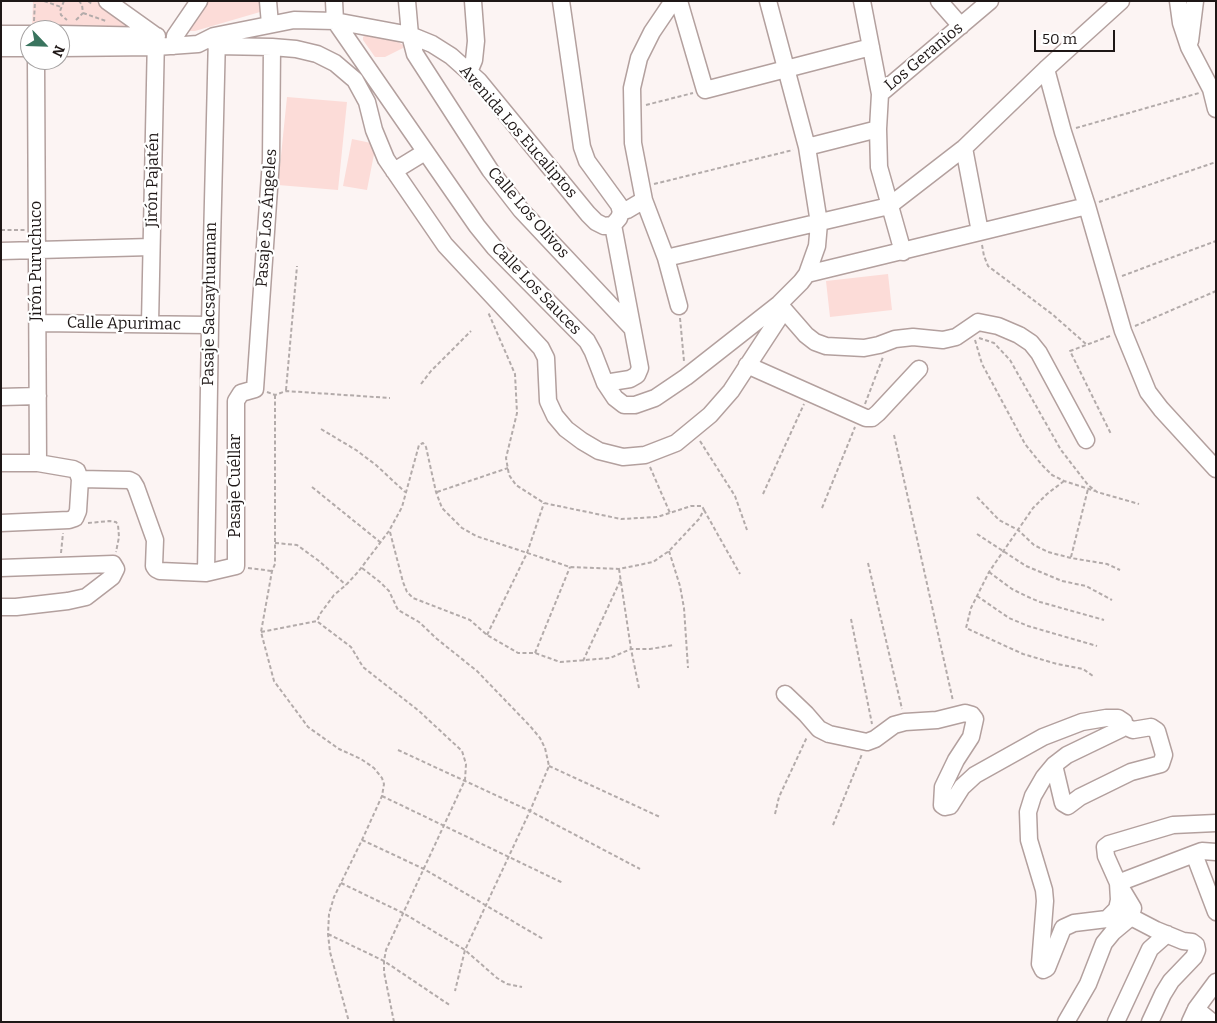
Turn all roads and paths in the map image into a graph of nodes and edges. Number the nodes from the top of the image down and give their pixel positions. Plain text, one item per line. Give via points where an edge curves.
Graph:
1 (44, 1) edge
2 (64, 1) edge
3 (79, 1) edge
4 (106, 1) edge
5 (199, 1) edge
6 (268, 1) edge
7 (334, 1) edge
8 (407, 1) edge
9 (474, 1) edge
10 (561, 1) edge
11 (673, 1) edge
12 (679, 1) edge
13 (768, 1) edge
14 (862, 1) edge
15 (939, 1) edge
16 (990, 1) edge
17 (1121, 1) edge
18 (1178, 1) edge
19 (1195, 1) edge
20 (61, 7) junction
21 (82, 13) junction
22 (107, 21) dead end
23 (336, 21) junction
24 (270, 24) junction
25 (961, 26) junction
26 (1, 34) edge
27 (20, 34) edge
28 (70, 35) edge
29 (410, 35) junction
30 (216, 39) junction
31 (156, 41) junction
32 (174, 41) junction
33 (70, 47) edge
34 (272, 47) junction
35 (871, 47) junction
36 (1189, 47) junction
37 (1, 48) edge
38 (20, 48) edge
39 (787, 69) junction
40 (1046, 69) junction
41 (36, 70) edge
42 (469, 72) junction
43 (1211, 89) junction
44 (705, 90) junction
45 (880, 94) junction
46 (632, 108) junction
47 (1216, 109) edge
48 (878, 129) junction
49 (1063, 132) junction
50 (807, 147) junction
51 (964, 148) junction
52 (426, 152) junction
53 (1216, 162) edge
54 (394, 171) junction
55 (642, 194) junction
56 (889, 206) junction
57 (1087, 206) junction
58 (617, 219) junction
59 (819, 223) junction
60 (1, 230) edge
61 (37, 230) junction
62 (980, 232) junction
63 (1216, 241) edge
64 (152, 247) junction
65 (37, 250) junction
66 (1, 251) edge
67 (903, 252) junction
68 (666, 258) junction
69 (297, 266) dead end
70 (807, 274) junction
71 (1108, 281) junction
72 (1216, 291) edge
73 (484, 304) dead end
74 (679, 306) joint
75 (782, 307) junction
76 (38, 323) junction
77 (150, 324) junction
78 (210, 325) junction
79 (631, 327) junction
80 (471, 331) dead end
81 (1123, 331) junction
82 (975, 338) junction
83 (968, 339) dead end
84 (1086, 344) junction
85 (747, 365) junction
86 (919, 369) dead end
87 (686, 377) junction
88 (605, 383) junction
89 (421, 384) dead end
90 (255, 388) junction
91 (286, 391) junction
92 (810, 392) junction
93 (275, 395) junction
94 (38, 396) junction
95 (1, 397) edge
96 (390, 398) dead end
97 (693, 428) junction
98 (321, 430) dead end
99 (1111, 434) dead end
100 (894, 435) dead end
101 (1086, 440) dead end
102 (645, 455) junction
103 (1, 463) edge
104 (38, 463) junction
105 (508, 468) junction
106 (1216, 469) edge
107 (80, 478) junction
108 (1064, 481) junction
109 (312, 487) dead end
110 (1088, 489) junction
111 (436, 492) junction
112 (1097, 492) junction
113 (406, 493) junction
114 (763, 494) dead end
115 (977, 496) dead end
116 (544, 503) junction
117 (1138, 504) dead end
118 (704, 510) junction
119 (670, 513) junction
120 (66, 520) junction
121 (1, 523) edge
122 (747, 530) dead end
123 (1018, 530) junction
124 (389, 531) junction
125 (977, 534) dead end
126 (381, 542) junction
127 (275, 543) junction
128 (669, 551) junction
129 (1003, 551) junction
130 (527, 553) junction
131 (1070, 558) junction
132 (868, 563) dead end
133 (60, 566) junction
134 (236, 566) junction
135 (114, 567) junction
136 (570, 567) junction
137 (1, 568) edge
138 (361, 568) junction
139 (619, 568) junction
140 (1120, 570) dead end
141 (272, 571) junction
142 (206, 572) junction
143 (988, 572) junction
144 (740, 574) dead end
145 (621, 579) junction
146 (346, 585) junction
147 (976, 596) junction
148 (1112, 600) dead end
149 (1, 607) edge
150 (851, 619) dead end
151 (1104, 620) dead end
152 (317, 621) junction
153 (261, 632) junction
154 (487, 635) junction
155 (674, 645) dead end
156 (1097, 646) dead end
157 (631, 649) junction
158 (535, 653) junction
159 (583, 661) junction
160 (688, 668) dead end
161 (1094, 676) dead end
162 (639, 688) dead end
163 (785, 694) dead end
164 (956, 715) junction
165 (905, 722) junction
166 (814, 723) junction
167 (1124, 726) junction
168 (871, 741) junction
169 (398, 750) dead end
170 (1054, 765) junction
171 (549, 766) junction
172 (465, 780) junction
173 (382, 796) junction
174 (530, 811) junction
175 (775, 814) dead end
176 (660, 818) dead end
177 (1216, 823) edge
178 (444, 825) junction
179 (833, 826) dead end
180 (362, 840) junction
181 (1216, 852) edge
182 (1194, 854) junction
183 (508, 856) junction
184 (424, 869) junction
185 (640, 869) dead end
186 (341, 883) junction
187 (563, 883) dead end
188 (1118, 883) junction
189 (486, 904) junction
190 (1215, 907) edge
191 (403, 913) junction
192 (1131, 917) junction
193 (328, 934) junction
194 (1167, 934) junction
195 (543, 939) dead end
196 (465, 950) junction
197 (384, 961) junction
198 (1216, 982) edge
199 (522, 987) dead end
200 (455, 991) dead end
201 (451, 1006) dead end
202 (1193, 1016) edge
203 (349, 1022) edge
204 (394, 1022) edge
205 (1066, 1022) edge
206 (1116, 1022) edge
207 (1150, 1022) edge
208 (1212, 1022) edge

1 - 20 path
2 - 20 path
3 - 21 path
4 - 31 street
5 - 32 street
6 - 24 street
7 - 23 street
8 - 29 street, Calle Los Olivos
9 - 42 street via 476,41
10 - 58 street via 582,148 587,161 619,205
11 - 46 street via 639,58 632,88
12 - 44 street
13 - 39 street
14 - 35 street
15 - 25 street
16 - 25 street, Los Geranios
17 - 40 street
18 - 36 street
19 - 36 street
20 - 21 path via 61,15 67,20 78,19
21 - 22 path
23 - 24 street, Avenida Los Eucaliptos via 294,20
23 - 29 street, Avenida Los Eucaliptos
23 - 52 street, Calle Los Sauces
24 - 30 street, Avenida Los Eucaliptos
25 - 45 street, Los Geranios
26 - 27 street
28 - 31 street
29 - 42 street, Avenida Los Eucaliptos via 445,52
29 - 79 street, Calle Los Olivos via 415,54 490,170 521,210
30 - 32 street via 200,34
30 - 34 street
30 - 78 street, Pasaje Sacsayhuaman
31 - 32 street
31 - 33 street
31 - 64 street, Jirón Pajatén
34 - 54 street via 317,54 335,63 355,80 368,102 374,130
34 - 90 street, Pasaje Los Ángeles via 271,160
35 - 39 street
35 - 45 street
36 - 43 street
37 - 38 street
39 - 44 street
39 - 50 street
40 - 49 street
40 - 51 street
41 - 61 street, Jirón Puruchuco
42 - 58 street, Avenida Los Eucaliptos via 596,222 604,226
43 - 47 street
43 - 49 path
44 - 46 path
45 - 48 street
46 - 55 street via 633,143
48 - 50 street
48 - 56 street via 879,167
49 - 57 street
50 - 55 path
50 - 59 street
51 - 56 street
51 - 62 street
52 - 54 street
52 - 88 street, Calle Los Sauces via 494,247 587,340
53 - 57 path
54 - 102 street via 445,245 541,348 546,358 548,401 554,416 566,429 599,451 623,457
55 - 58 street
55 - 68 street
56 - 59 street
56 - 67 street
57 - 62 street
57 - 71 street
58 - 79 street
59 - 68 street
59 - 70 street via 817,246
60 - 61 path
61 - 65 street, Jirón Puruchuco
62 - 67 street
62 - 84 path via 988,266
63 - 71 path
64 - 65 street
64 - 77 street, Jirón Pajatén
65 - 66 street
65 - 76 street, Jirón Puruchuco
67 - 70 street
68 - 74 street
69 - 91 path
70 - 75 street
71 - 81 street
72 - 81 path
73 - 105 path via 515,374 517,413 506,458
74 - 87 path
75 - 85 street
75 - 87 street, Calle Los Sauces
75 - 101 street via 815,342 843,348 864,348 895,338 943,340 956,337 978,322 1020,335 1039,353
76 - 77 street, Calle Apurimac
76 - 94 street, Jirón Puruchuco
77 - 78 street, Calle Apurimac
78 - 142 street, Pasaje Sacsayhuaman
79 - 88 street via 640,360 637,375
80 - 89 path
81 - 84 path
81 - 106 street via 1148,392
82 - 83 path
82 - 108 path via 982,364 1025,444 1052,475
82 - 112 path via 994,344 1010,360 1061,450
84 - 99 path via 1070,351
85 - 92 street
85 - 97 street via 731,391 710,415
86 - 92 street via 872,418
87 - 88 street, Calle Los Sauces via 655,398 635,405 624,404 615,398
90 - 93 path
90 - 134 street, Pasaje Cuéllar via 241,393 236,401
91 - 93 path
91 - 96 path
92 - 114 path
93 - 127 path
94 - 95 street
94 - 104 street, Jirón Puruchuco
97 - 102 street via 676,443
97 - 122 path via 734,496
98 - 113 path via 376,464
100 - 164 path
102 - 119 path
103 - 104 street
104 - 107 street via 73,469
105 - 111 path
105 - 116 path via 516,485
107 - 120 street via 78,511 75,518
107 - 142 street via 133,482 155,540 156,569
108 - 110 path
108 - 123 path via 1033,508
109 - 126 path
110 - 112 path
110 - 131 path
111 - 113 path via 423,443 419,445
111 - 130 path via 442,508 462,528
112 - 117 path
113 - 124 path
115 - 123 path via 999,520
116 - 119 path via 621,519
116 - 130 path
118 - 119 path via 697,506
118 - 128 path
118 - 144 path
120 - 121 street
120 - 133 path
120 - 135 path via 90,524 116,522 119,537
123 - 129 path
123 - 131 path via 1034,545
124 - 126 path
124 - 154 path via 407,592 413,598 470,620
125 - 129 path
126 - 138 path
127 - 141 path
127 - 146 path via 297,546
128 - 139 path via 653,562
128 - 160 path via 684,608
129 - 143 path
129 - 148 path via 1044,574 1086,586
130 - 136 path
130 - 154 path
131 - 140 path via 1107,564
132 - 165 path
133 - 135 street
133 - 137 street
134 - 141 path
134 - 142 street
135 - 149 street via 112,577 86,597
136 - 139 path
136 - 158 path
138 - 146 path
138 - 171 path via 389,592 398,610 419,622 477,671 530,726 545,748
139 - 145 path
141 - 153 path
143 - 147 path
143 - 151 path via 1012,589 1040,602
145 - 157 path
145 - 159 path
146 - 152 path via 334,595
147 - 156 path via 1009,618 1028,626
147 - 161 path via 966,628 1023,654 1083,669
150 - 168 path
152 - 153 path
152 - 172 path via 351,647 363,667 419,711 462,751 466,764
153 - 173 path via 274,680 285,696 308,727 374,768 384,784
154 - 158 path via 518,653
155 - 157 path
157 - 159 path via 610,658
157 - 162 path
158 - 159 path via 560,662
163 - 166 street
164 - 165 street
164 - 167 street via 965,713 975,719 971,737 943,787 942,804 946,808 975,775 1043,737 1082,722 1106,718 1118,718
165 - 168 street via 894,725
166 - 168 street via 829,734
166 - 175 path via 779,797
167 - 170 street
167 - 170 street via 1133,730 1151,727 1157,731 1164,755 1161,764 1131,772 1068,806 1063,803
168 - 179 path
169 - 172 path
170 - 188 street via 1033,796 1028,812 1029,840 1044,890 1040,964 1043,970 1047,968 1063,928 1074,923 1106,919 1117,910
171 - 174 path
171 - 176 path
172 - 174 path
172 - 178 path
173 - 178 path
173 - 180 path
174 - 183 path
174 - 185 path
177 - 188 street via 1173,825 1109,844 1105,847 1106,856
178 - 183 path
178 - 184 path
180 - 184 path
180 - 186 path
181 - 182 street
182 - 188 street
182 - 190 street
183 - 187 path
183 - 189 path
184 - 189 path
184 - 191 path
186 - 191 path
186 - 193 path via 329,914
188 - 192 street via 1133,908
189 - 195 path
189 - 196 path
191 - 196 path
191 - 197 path
192 - 194 street
192 - 205 street via 1104,943 1088,984
193 - 197 path
193 - 203 path
194 - 206 street via 1150,949
194 - 207 street via 1192,942 1197,950 1171,981
196 - 199 path via 497,978
196 - 200 path
197 - 201 path
197 - 204 path
198 - 202 street
202 - 208 street

